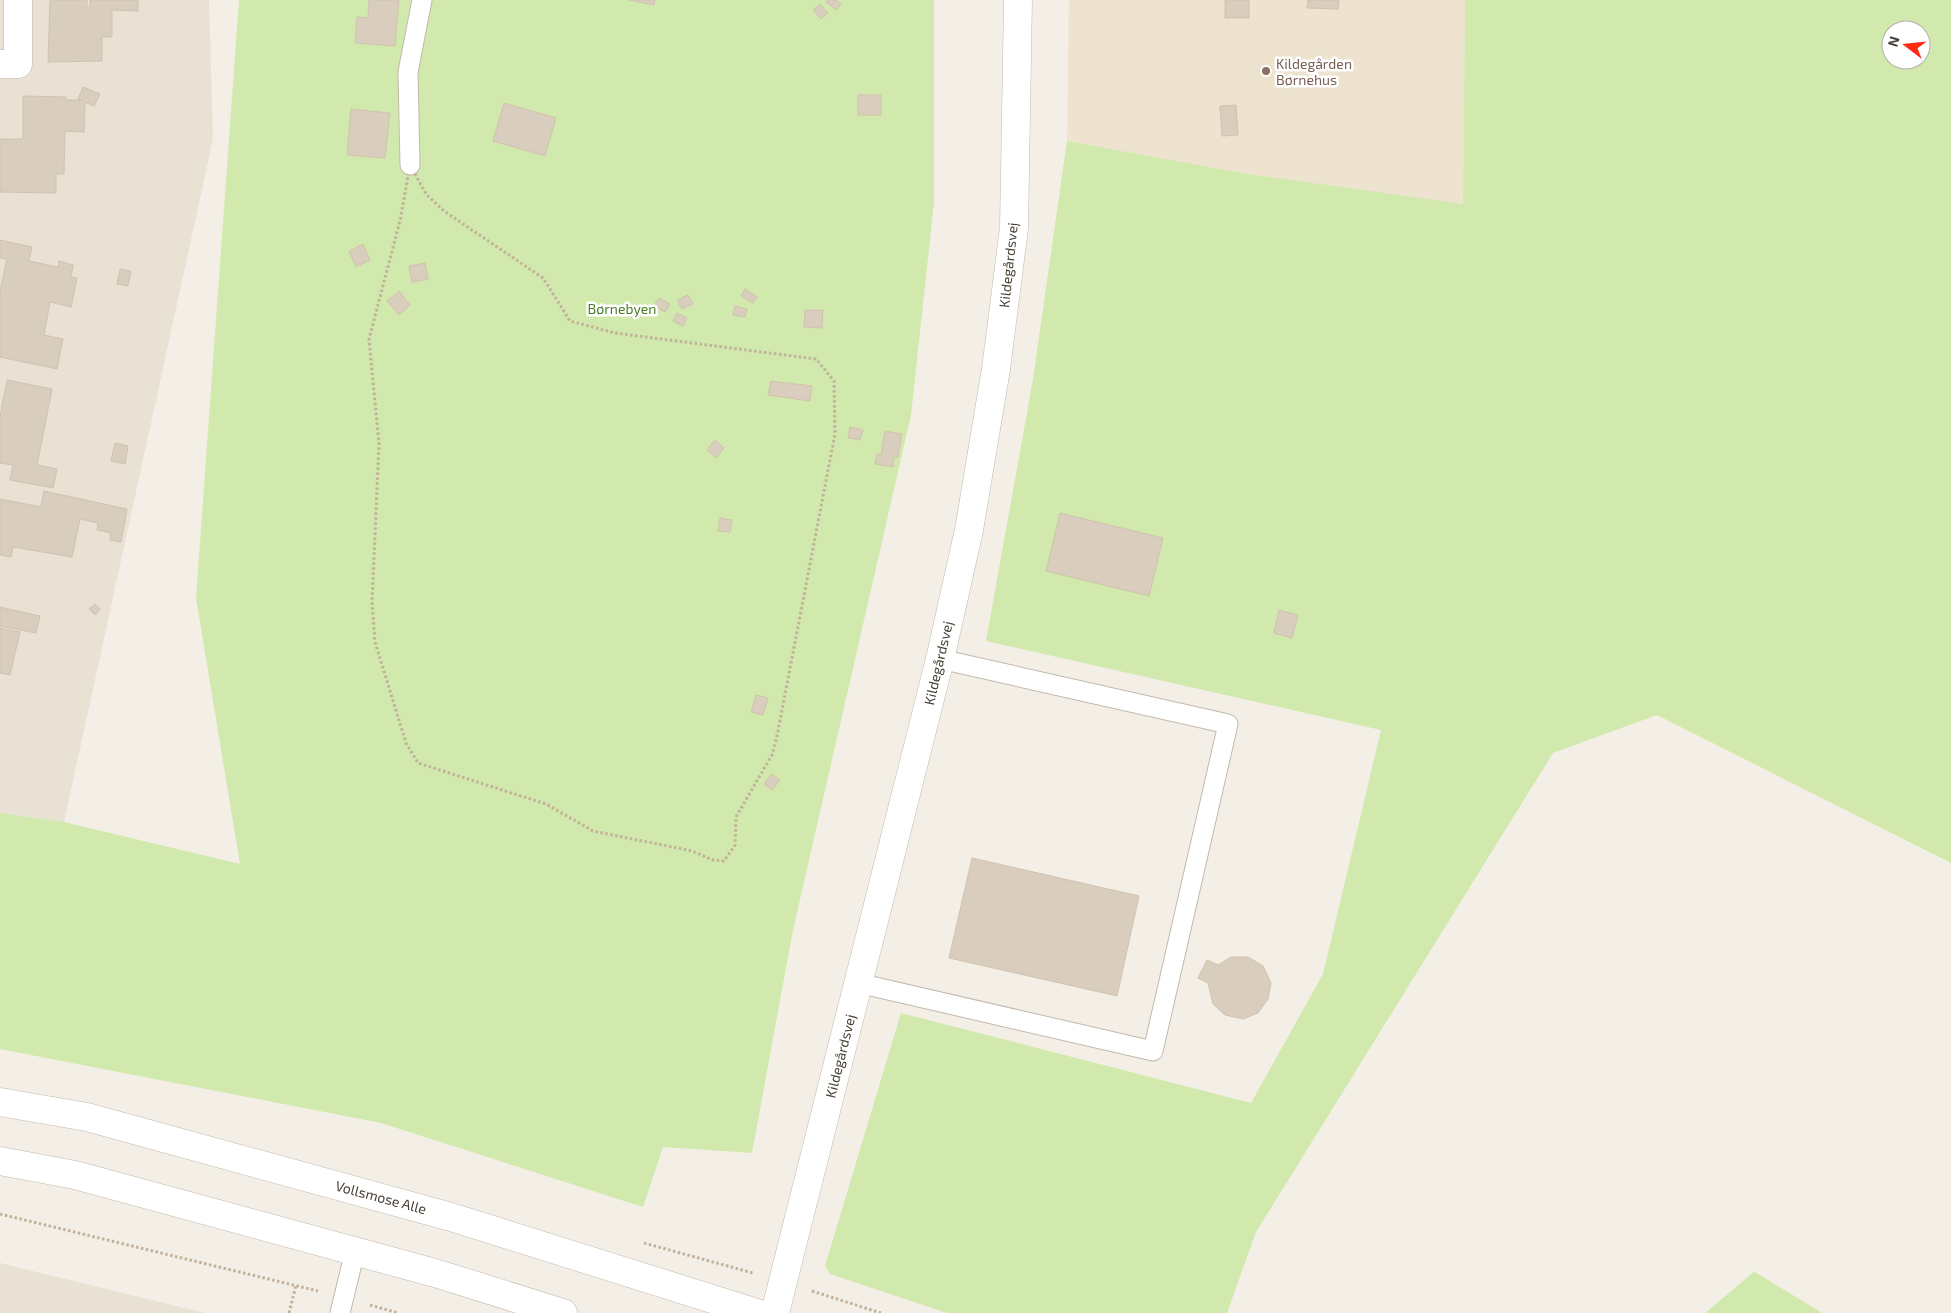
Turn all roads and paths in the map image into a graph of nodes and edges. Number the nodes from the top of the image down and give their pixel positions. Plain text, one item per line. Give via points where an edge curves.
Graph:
1 (18, 0) edge
2 (422, 0) edge
3 (1018, 0) edge
4 (0, 64) edge
5 (410, 165) junction
6 (940, 659) junction
7 (858, 983) junction
8 (0, 1102) edge
9 (0, 1161) edge
10 (0, 1214) edge
11 (355, 1251) junction
12 (296, 1285) junction
13 (342, 1305) edge
14 (289, 1313) edge
15 (398, 1313) edge
16 (563, 1313) edge
17 (757, 1313) edge
18 (775, 1313) edge

1 - 4 street via 18,64
2 - 5 lane via 408,72
3 - 6 street, Kildegårdsvej via 1014,228 996,369 969,530
5 - 5 path via 400,221 369,339 379,444 372,602 375,642 406,743 418,763 546,804 593,831 692,851 724,861 735,845 736,817 772,755 777,736 835,434 834,380 816,359 615,333 570,321 543,278 444,211 426,194
6 - 7 street, Kildegårdsvej
6 - 7 lane via 1228,724 1153,1051
7 - 18 street, Kildegårdsvej
8 - 17 street, Vollsmose Alle via 88,1117 451,1216
9 - 11 street via 75,1175
10 - 12 path
11 - 13 lane
11 - 16 street
12 - 13 path
12 - 14 path
13 - 15 path

